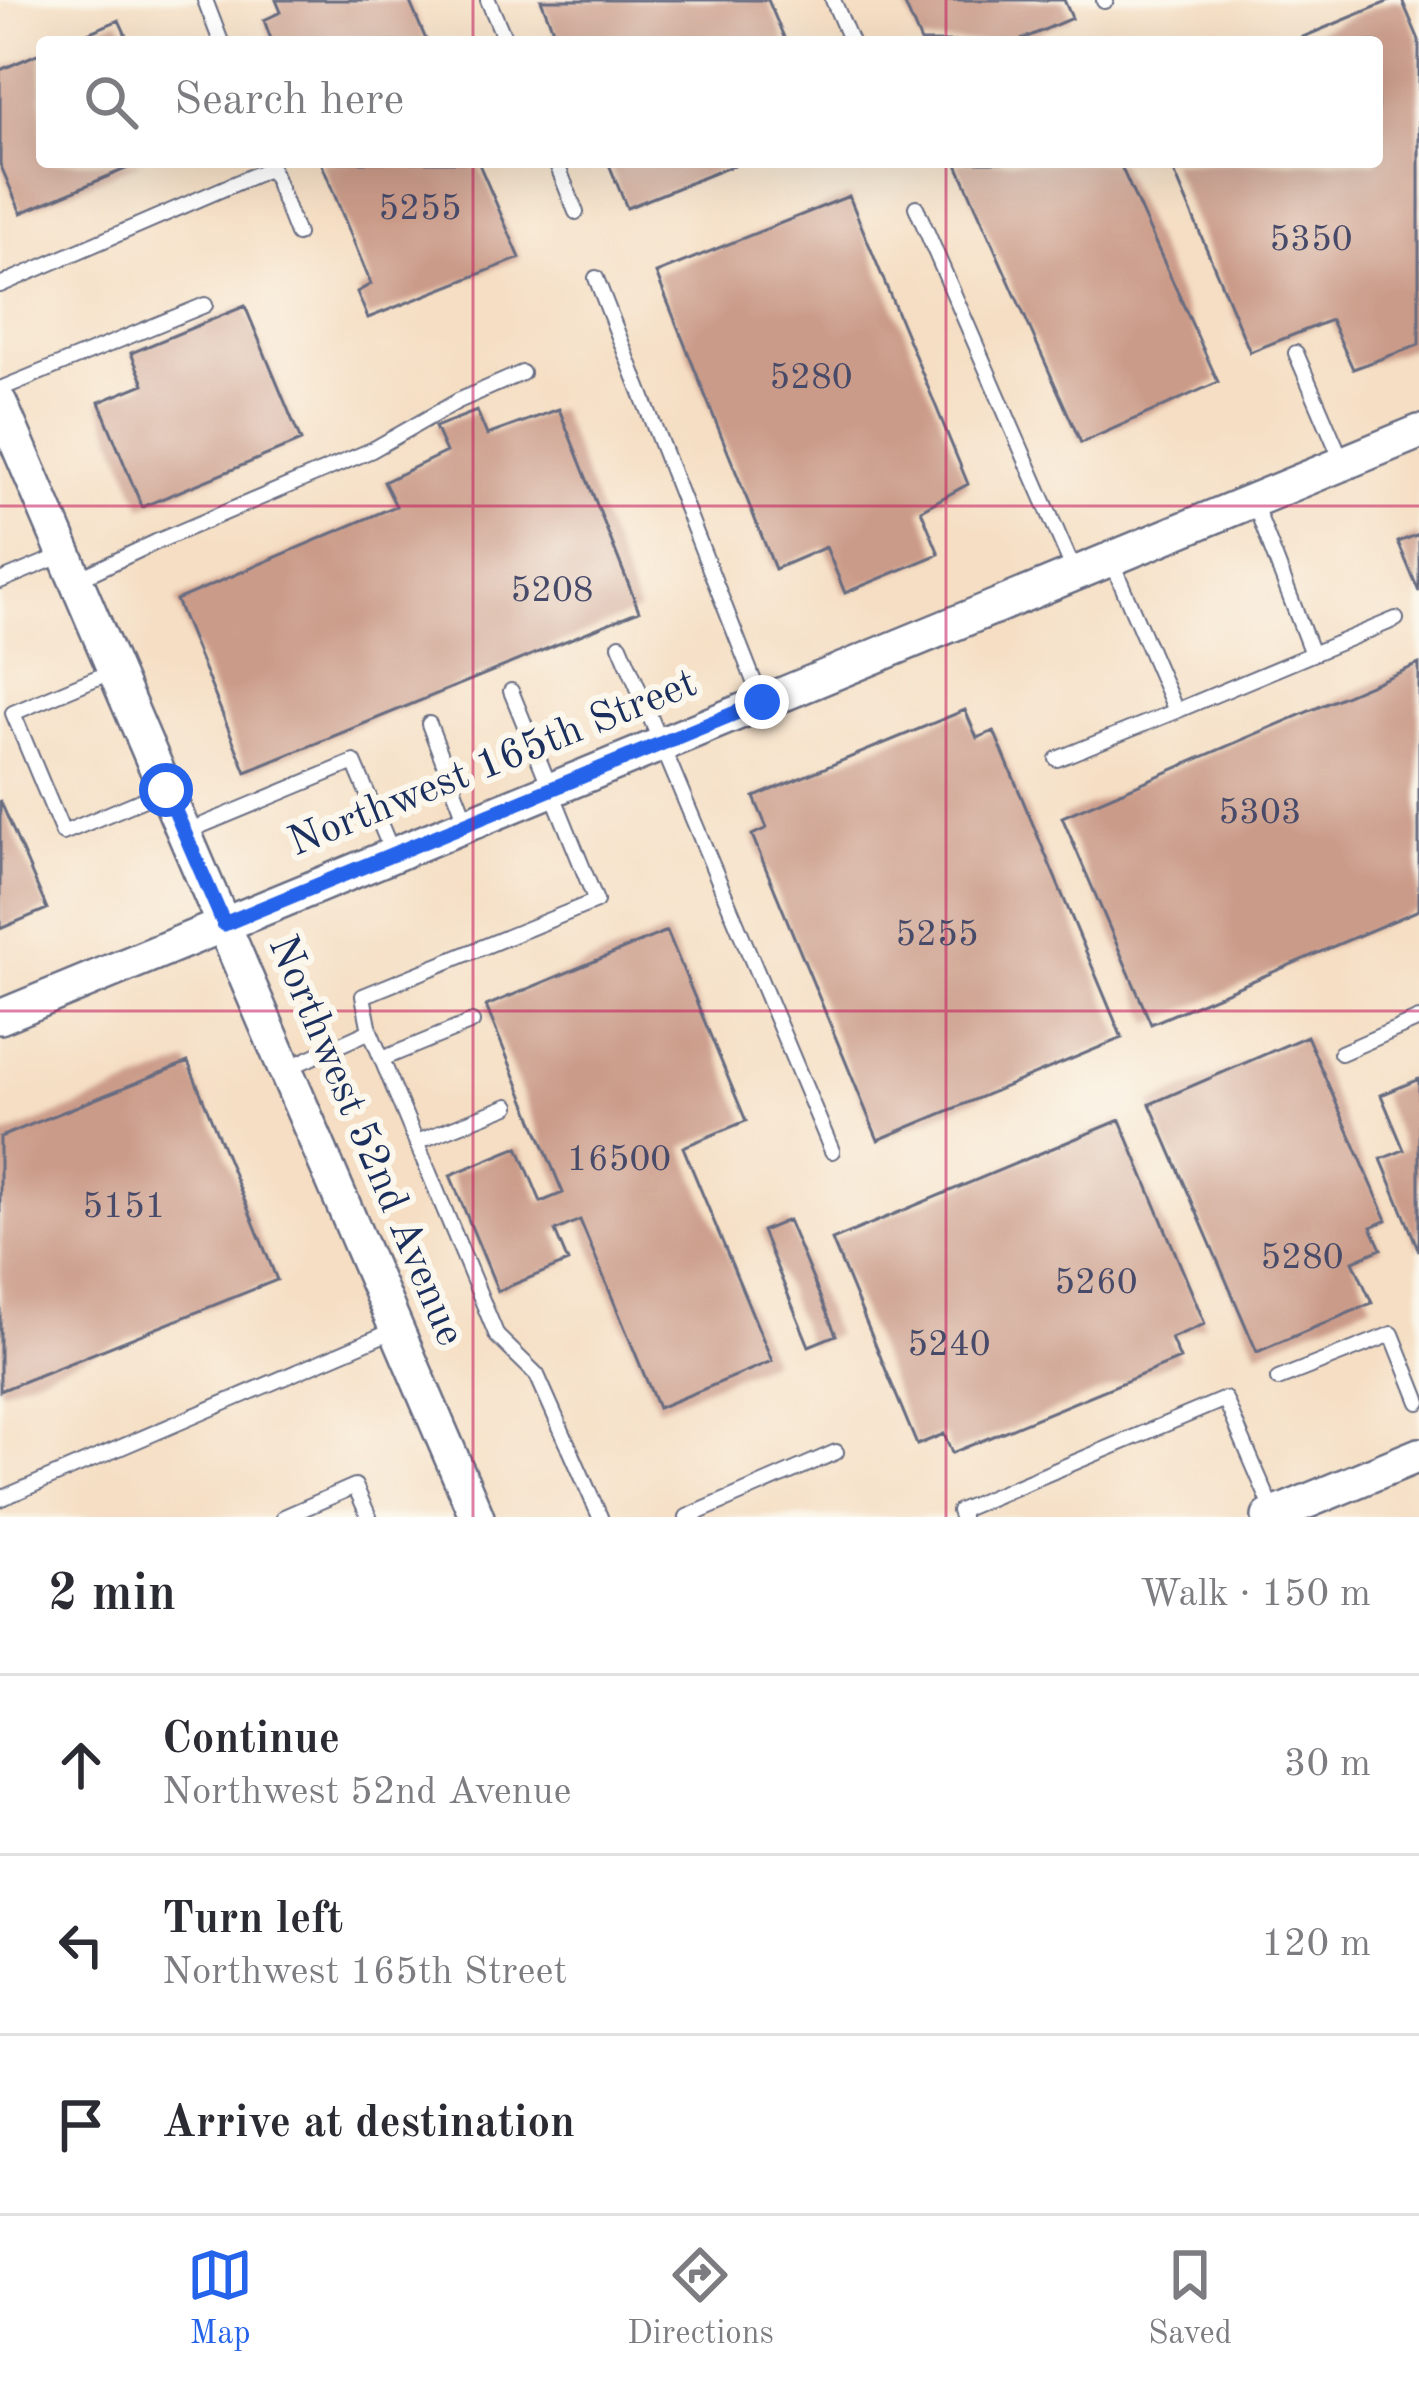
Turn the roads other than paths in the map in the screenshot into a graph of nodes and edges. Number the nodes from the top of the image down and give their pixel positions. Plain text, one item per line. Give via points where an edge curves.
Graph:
1 (205, 0) edge
2 (488, 0) edge
3 (833, 0) edge
4 (219, 36) edge
5 (503, 36) edge
6 (848, 36) edge
7 (263, 168) edge
8 (271, 168) edge
9 (558, 168) edge
10 (916, 207) dead end
11 (576, 212) dead end
12 (297, 234) dead end
13 (596, 278) dead end
14 (0, 285) edge
15 (205, 305) dead end
16 (1296, 353) dead end
17 (522, 373) dead end
18 (0, 389) edge
19 (0, 403) edge
20 (1419, 431) edge
21 (1343, 463) junction
22 (1253, 500) junction
23 (1110, 558) junction
24 (71, 567) junction
25 (1075, 573) junction
26 (0, 580) edge
27 (1396, 620) dead end
28 (620, 645) dead end
29 (1312, 654) junction
30 (115, 670) junction
31 (511, 691) dead end
32 (762, 702) junction
33 (1176, 711) junction
34 (429, 724) dead end
35 (662, 743) junction
36 (1057, 759) dead end
37 (553, 788) junction
38 (166, 790) junction
39 (467, 824) junction
40 (184, 833) junction
41 (393, 854) junction
42 (224, 924) junction
43 (0, 1017) edge
44 (1419, 1018) edge
45 (472, 1022) dead end
46 (370, 1031) junction
47 (1341, 1053) dead end
48 (382, 1059) junction
49 (286, 1069) junction
50 (508, 1106) dead end
51 (417, 1142) junction
52 (832, 1151) dead end
53 (397, 1329) junction
54 (1278, 1379) dead end
55 (1419, 1402) edge
56 (836, 1452) dead end
57 (1419, 1455) edge
58 (0, 1499) edge
59 (1272, 1516) edge
60 (284, 1517) edge
61 (368, 1517) edge
62 (477, 1517) edge
63 (600, 1517) edge
64 (687, 1517) edge
65 (962, 1517) edge

1 - 4 lane
2 - 5 lane
3 - 6 lane
7 - 14 lane
8 - 12 lane
9 - 11 lane
10 - 25 lane
13 - 32 lane
15 - 18 lane
16 - 21 lane
17 - 24 lane via 372,450 156,542
19 - 24 street, Northwest 52nd Avenue
20 - 21 street, Northwest 165th Street
21 - 22 street, Northwest 165th Street
22 - 23 street, Northwest 165th Street
22 - 29 lane
23 - 25 street, Northwest 165th Street
23 - 33 lane
24 - 26 lane
24 - 30 street, Northwest 52nd Avenue
25 - 32 street, Northwest 165th Street
27 - 29 lane
28 - 35 lane
29 - 33 lane
30 - 38 street, Northwest 52nd Avenue
30 - 38 lane via 13,713 63,833
31 - 37 lane
32 - 35 street, Northwest 165th Street
33 - 36 lane
34 - 39 lane
35 - 37 street, Northwest 165th Street
35 - 52 lane
37 - 39 street, Northwest 165th Street
37 - 46 lane via 596,901 363,996
38 - 40 street, Northwest 52nd Avenue
39 - 41 street, Northwest 165th Street
40 - 41 lane via 354,761
40 - 42 street, Northwest 52nd Avenue
41 - 42 street, Northwest 165th Street
42 - 43 street, Northwest 165th Street
42 - 49 street, Northwest 52nd Avenue
44 - 47 lane
45 - 48 lane
46 - 48 lane
46 - 49 lane
48 - 51 lane
49 - 53 street, Northwest 52nd Avenue
50 - 51 lane
51 - 63 lane via 497,1336 537,1375
53 - 58 lane
53 - 62 street, Northwest 52nd Avenue
54 - 55 lane via 1392,1334
56 - 64 lane
57 - 59 street
59 - 65 lane via 1225,1400 959,1511
60 - 61 lane via 356,1486

